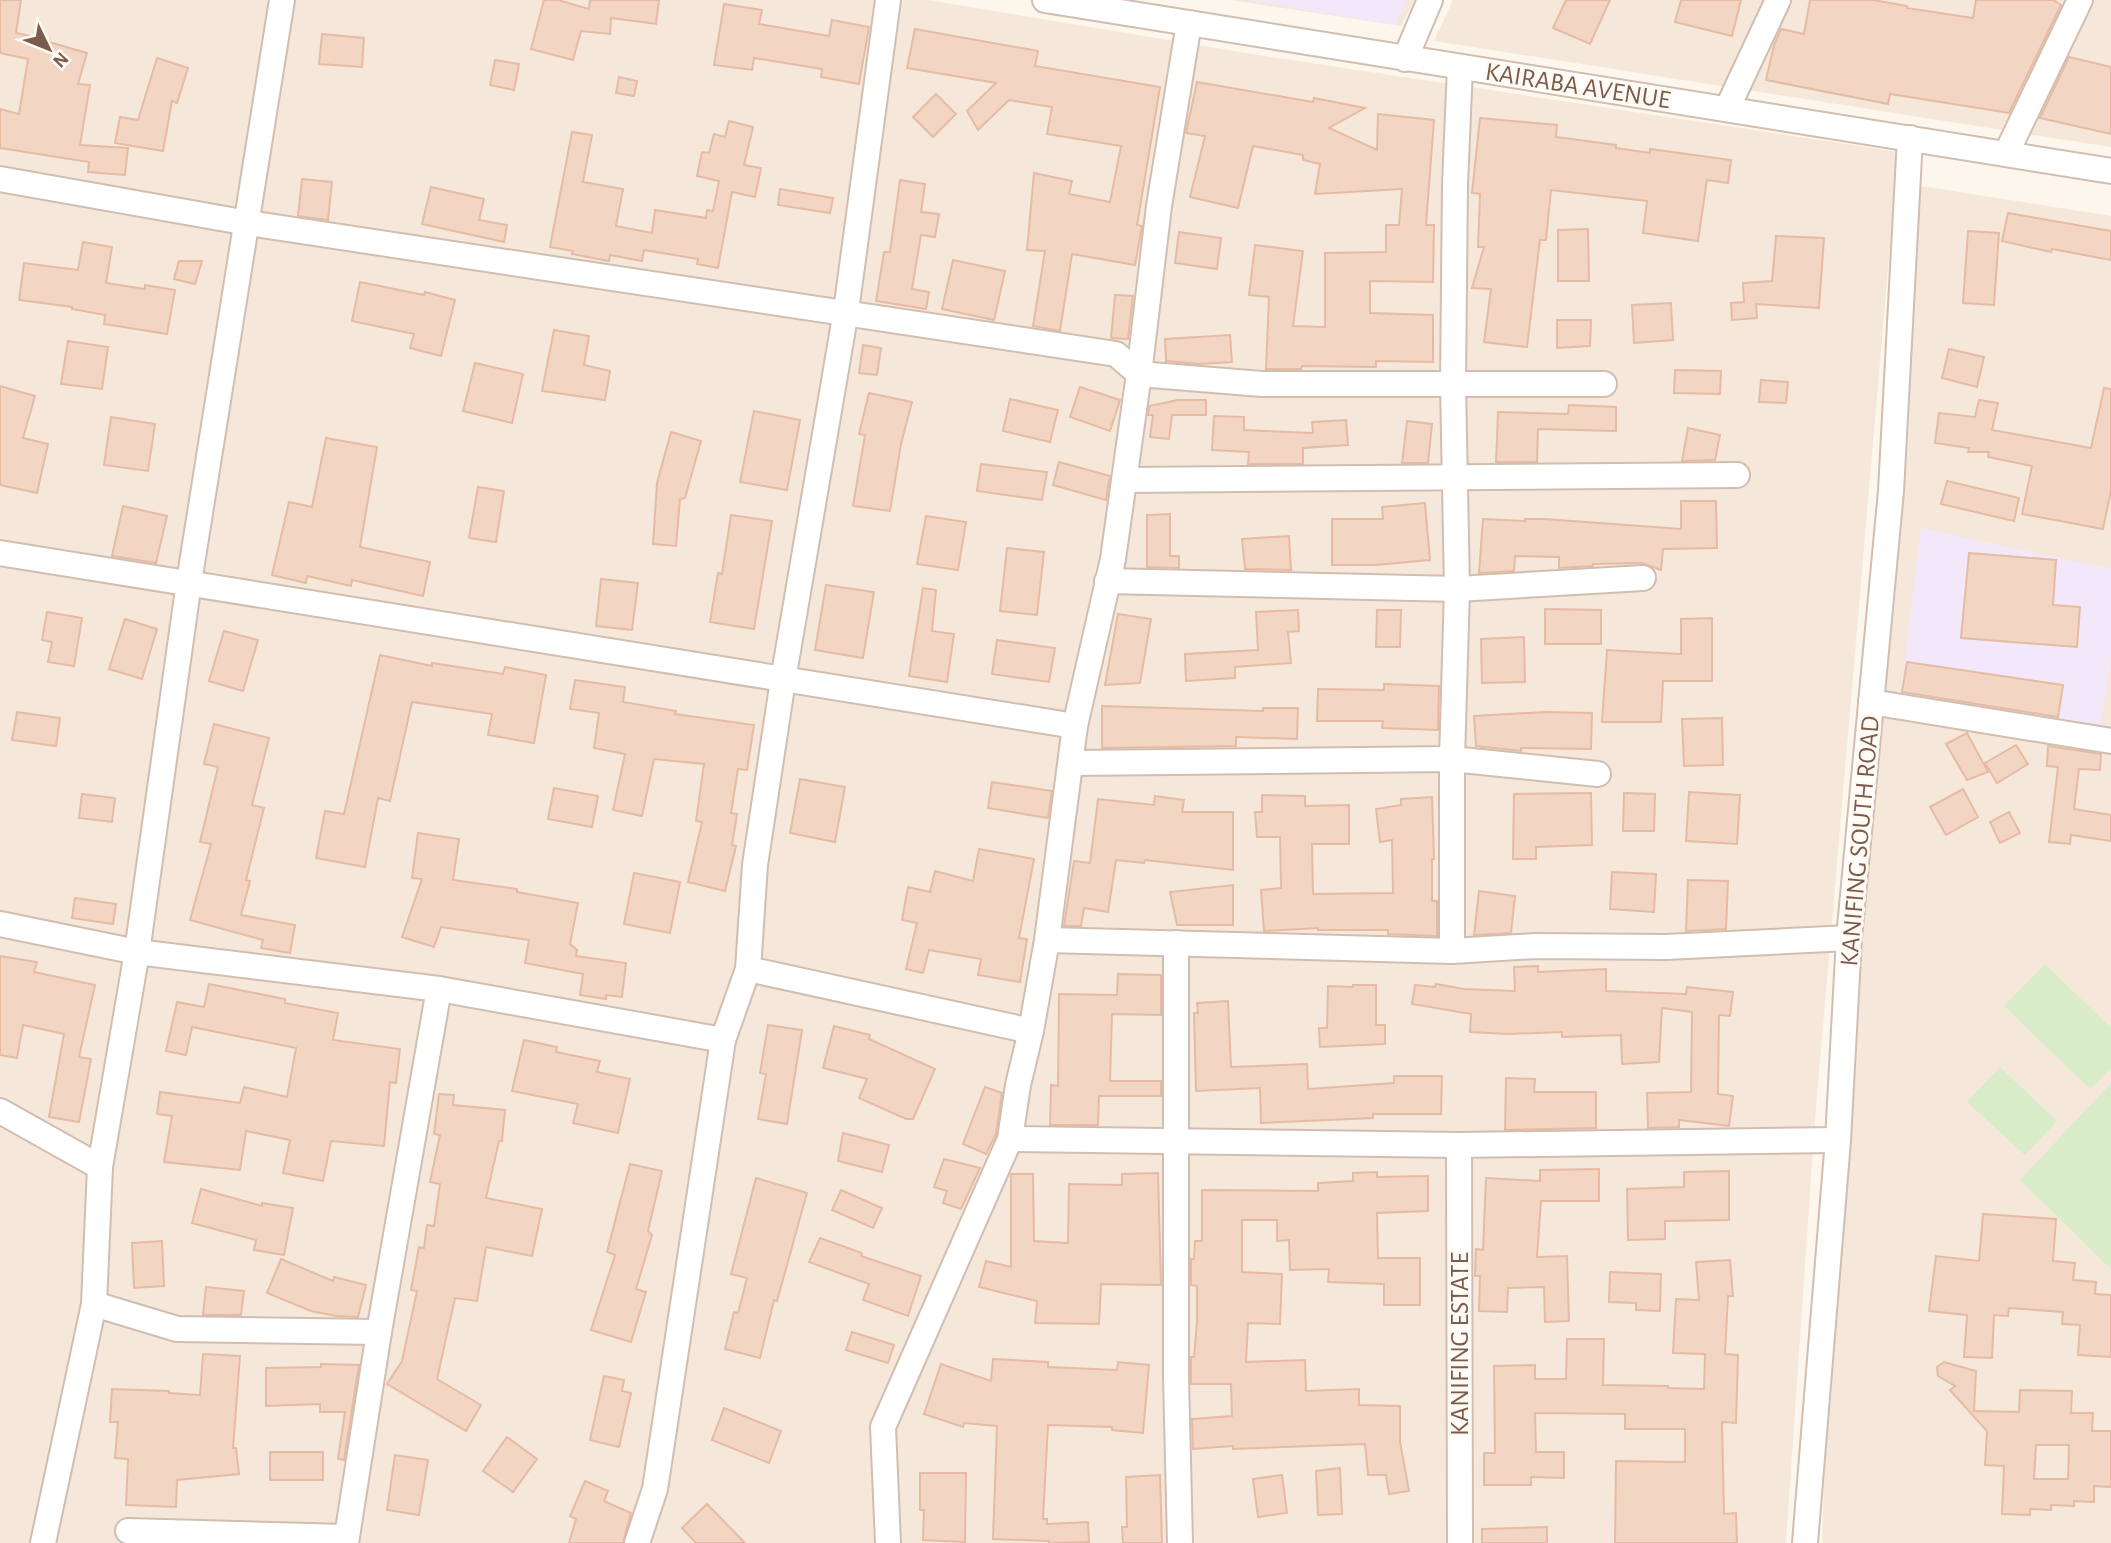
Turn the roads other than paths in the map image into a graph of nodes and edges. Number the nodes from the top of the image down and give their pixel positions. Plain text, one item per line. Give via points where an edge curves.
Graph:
1 (282, 0) edge
2 (888, 0) edge
3 (1045, 0) edge
4 (1430, 0) edge
5 (1778, 0) edge
6 (2080, 0) edge
7 (1189, 23) junction
8 (1405, 59) junction
9 (1461, 67) junction
10 (1727, 109) junction
11 (1910, 138) junction
12 (2006, 154) junction
13 (2111, 171) edge
14 (0, 179) edge
15 (248, 223) junction
16 (846, 311) junction
17 (1139, 374) junction
18 (1453, 384) junction
19 (1604, 384) dead end
20 (1737, 475) dead end
21 (1456, 478) junction
22 (1124, 480) junction
23 (0, 553) edge
24 (1643, 578) dead end
25 (1107, 581) junction
26 (189, 582) junction
27 (1457, 589) junction
28 (783, 680) junction
29 (1871, 702) junction
30 (1074, 726) junction
31 (2111, 741) edge
32 (1452, 759) junction
33 (1072, 763) junction
34 (1598, 774) dead end
35 (0, 924) edge
36 (1849, 938) junction
37 (1047, 940) junction
38 (1176, 943) junction
39 (137, 951) junction
40 (1452, 951) junction
41 (748, 969) junction
42 (439, 989) junction
43 (1031, 1031) junction
44 (723, 1040) junction
45 (0, 1111) edge
46 (1010, 1139) junction
47 (1176, 1140) junction
48 (1838, 1140) junction
49 (1459, 1145) junction
50 (100, 1167) junction
51 (94, 1304) junction
52 (379, 1332) junction
53 (128, 1531) dead end
54 (346, 1540) edge
55 (43, 1543) edge
56 (637, 1543) edge
57 (888, 1543) edge
58 (1180, 1543) edge
59 (1460, 1543) edge
60 (1805, 1543) edge

1 - 15 street
2 - 16 street
3 - 7 street, KAIRABA AVENUE
4 - 8 street
5 - 10 street
6 - 12 street
7 - 8 street, KAIRABA AVENUE
7 - 17 street via 1158,206
8 - 9 street, KAIRABA AVENUE
9 - 10 street, KAIRABA AVENUE
9 - 18 street
10 - 11 street, KAIRABA AVENUE
11 - 12 street, KAIRABA AVENUE
11 - 29 street, KANIFING SOUTH ROAD via 1891,491
12 - 13 street, KAIRABA AVENUE
14 - 15 street
15 - 16 street
15 - 26 street
16 - 17 street via 1116,354
16 - 28 street
17 - 18 street via 1262,384
17 - 22 street
18 - 19 street
18 - 21 street
20 - 21 street
21 - 22 street
21 - 27 street
22 - 25 street
23 - 26 street
24 - 27 street
25 - 27 street
25 - 30 street
26 - 28 street
26 - 39 street
27 - 32 street
28 - 30 street
28 - 41 street via 755,865
29 - 31 street
29 - 36 street, KANIFING SOUTH ROAD
30 - 33 street
32 - 33 street
32 - 34 street
32 - 40 street
33 - 37 street
35 - 39 street
36 - 40 street
36 - 48 street, KANIFING SOUTH ROAD
37 - 38 street
37 - 43 street
38 - 40 street
38 - 47 street
39 - 42 street
39 - 50 street
41 - 43 street
41 - 44 street
42 - 44 street
42 - 52 street
43 - 46 street
44 - 56 street via 656,1489
45 - 50 street
46 - 47 street
46 - 57 street via 883,1427
47 - 49 street
47 - 58 street
48 - 49 street
48 - 60 street, KANIFING SOUTH ROAD
49 - 59 street, KANIFING ESTATE
50 - 51 street
51 - 52 street via 177,1329
51 - 55 street
52 - 54 street
53 - 54 street

